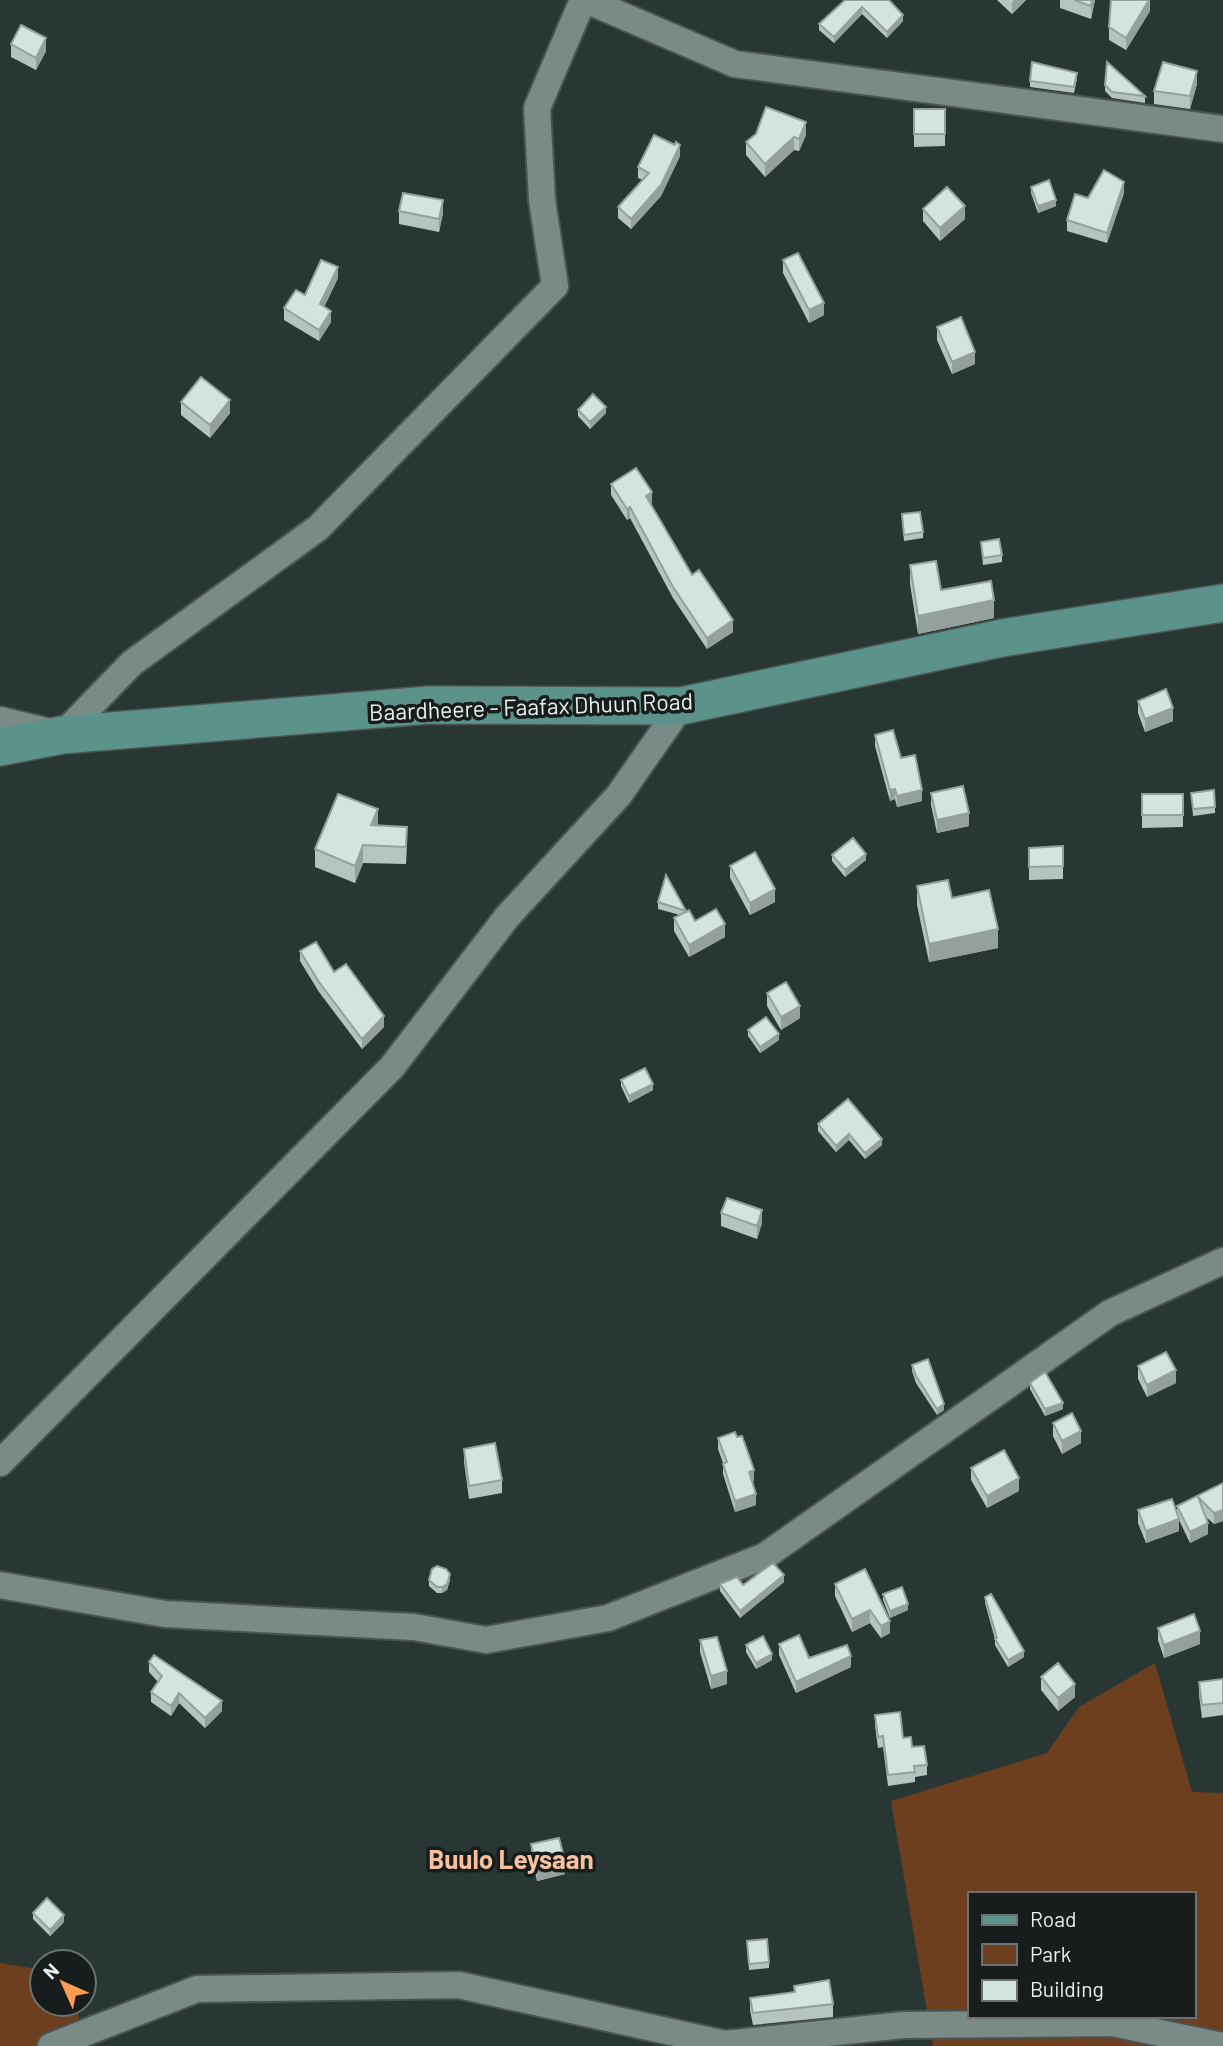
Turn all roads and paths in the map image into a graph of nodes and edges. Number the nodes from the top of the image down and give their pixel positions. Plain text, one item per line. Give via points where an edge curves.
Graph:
1 (585, 0) edge
2 (1223, 129) edge
3 (1223, 604) edge
4 (681, 706) junction
5 (0, 720) edge
6 (62, 735) junction
7 (0, 747) edge
8 (1223, 1261) edge
9 (0, 1463) edge
10 (0, 1585) edge
11 (51, 2046) edge
12 (1223, 2046) edge

1 - 2 street via 735,64
1 - 6 street via 537,108 541,200 555,286 318,528 132,663
3 - 4 main road, Baardheere - Faafax Dhuun Road via 1002,638
4 - 6 main road, Baardheere - Faafax Dhuun Road via 429,705
4 - 9 street via 619,795 507,917 392,1067
5 - 6 street
6 - 7 main road, Baardheere - Faafax Dhuun Road
8 - 10 street via 1110,1313 765,1556 608,1618 486,1640 414,1627 165,1614
11 - 12 street via 197,1989 459,1985 725,2043 903,2025 1112,2023

